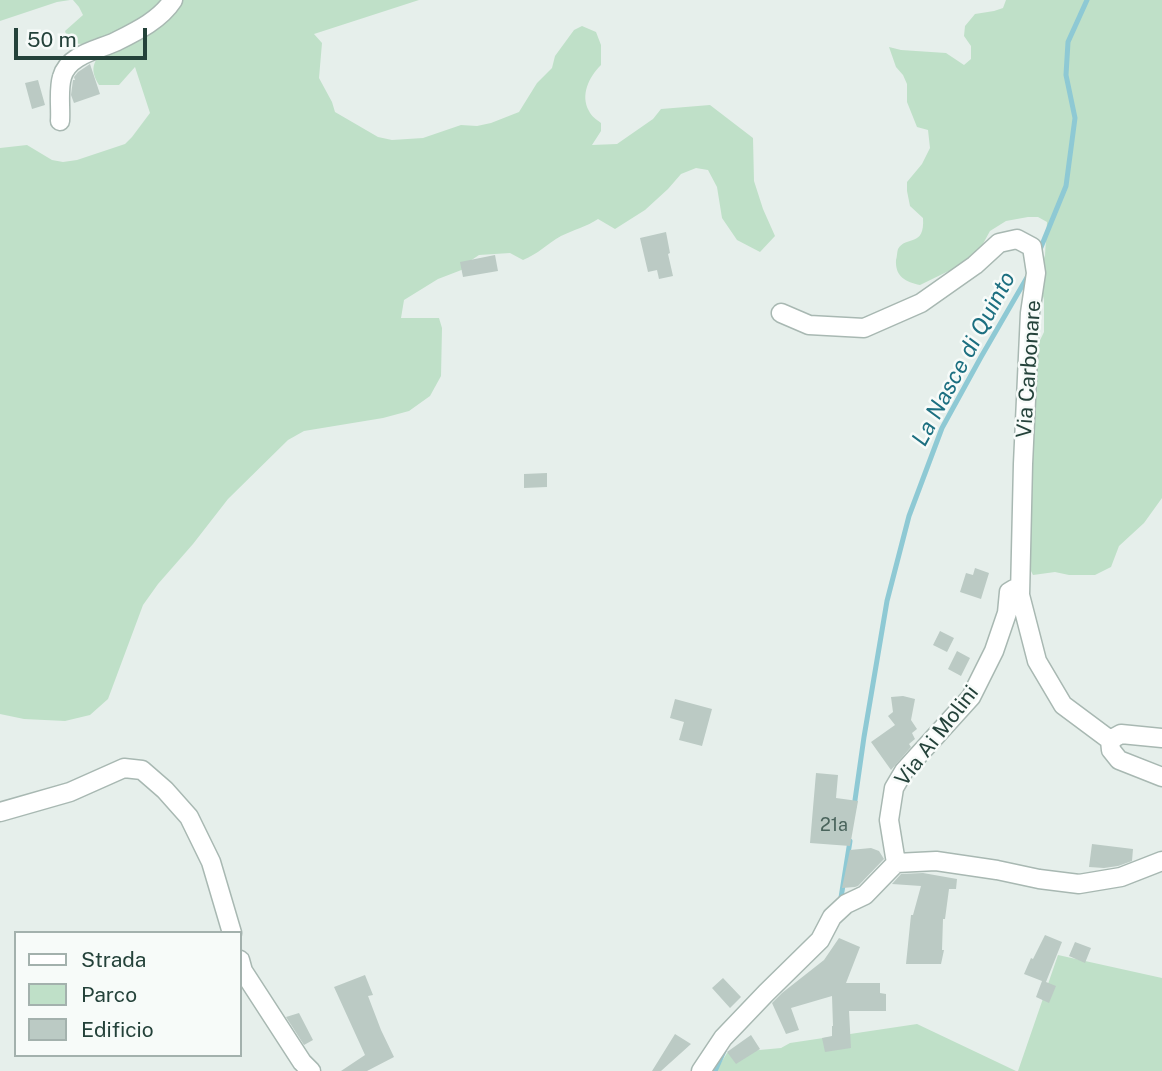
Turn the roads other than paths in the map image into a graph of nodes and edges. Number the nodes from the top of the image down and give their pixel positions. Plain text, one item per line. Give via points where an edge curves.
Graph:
1 (173, 0) edge
2 (60, 121) dead end
3 (781, 313) dead end
4 (1020, 595) junction
5 (1162, 738) edge
6 (1110, 740) junction
7 (1162, 777) edge
8 (0, 812) edge
9 (1162, 861) edge
10 (895, 863) junction
11 (231, 931) edge
12 (242, 967) edge
13 (311, 1071) edge
14 (701, 1071) edge

1 - 2 street via 154,20 69,65 62,77
3 - 4 street, Via Carbonare via 809,325 864,328 921,303 999,243 1017,239 1032,247 1036,273 1030,313
4 - 6 street, Via Carbonare via 1037,661 1063,705
4 - 10 street, Via Ai Molini via 1014,589 1009,592 995,651 971,697 894,788 889,820
5 - 6 street via 1121,734
6 - 7 street, Via Carbonare via 1119,760
8 - 11 street via 70,792 124,768 142,770 189,817 211,862
9 - 10 street via 1121,877 1079,884 936,861
10 - 14 street via 865,895 832,917 820,940 723,1038
12 - 13 street

